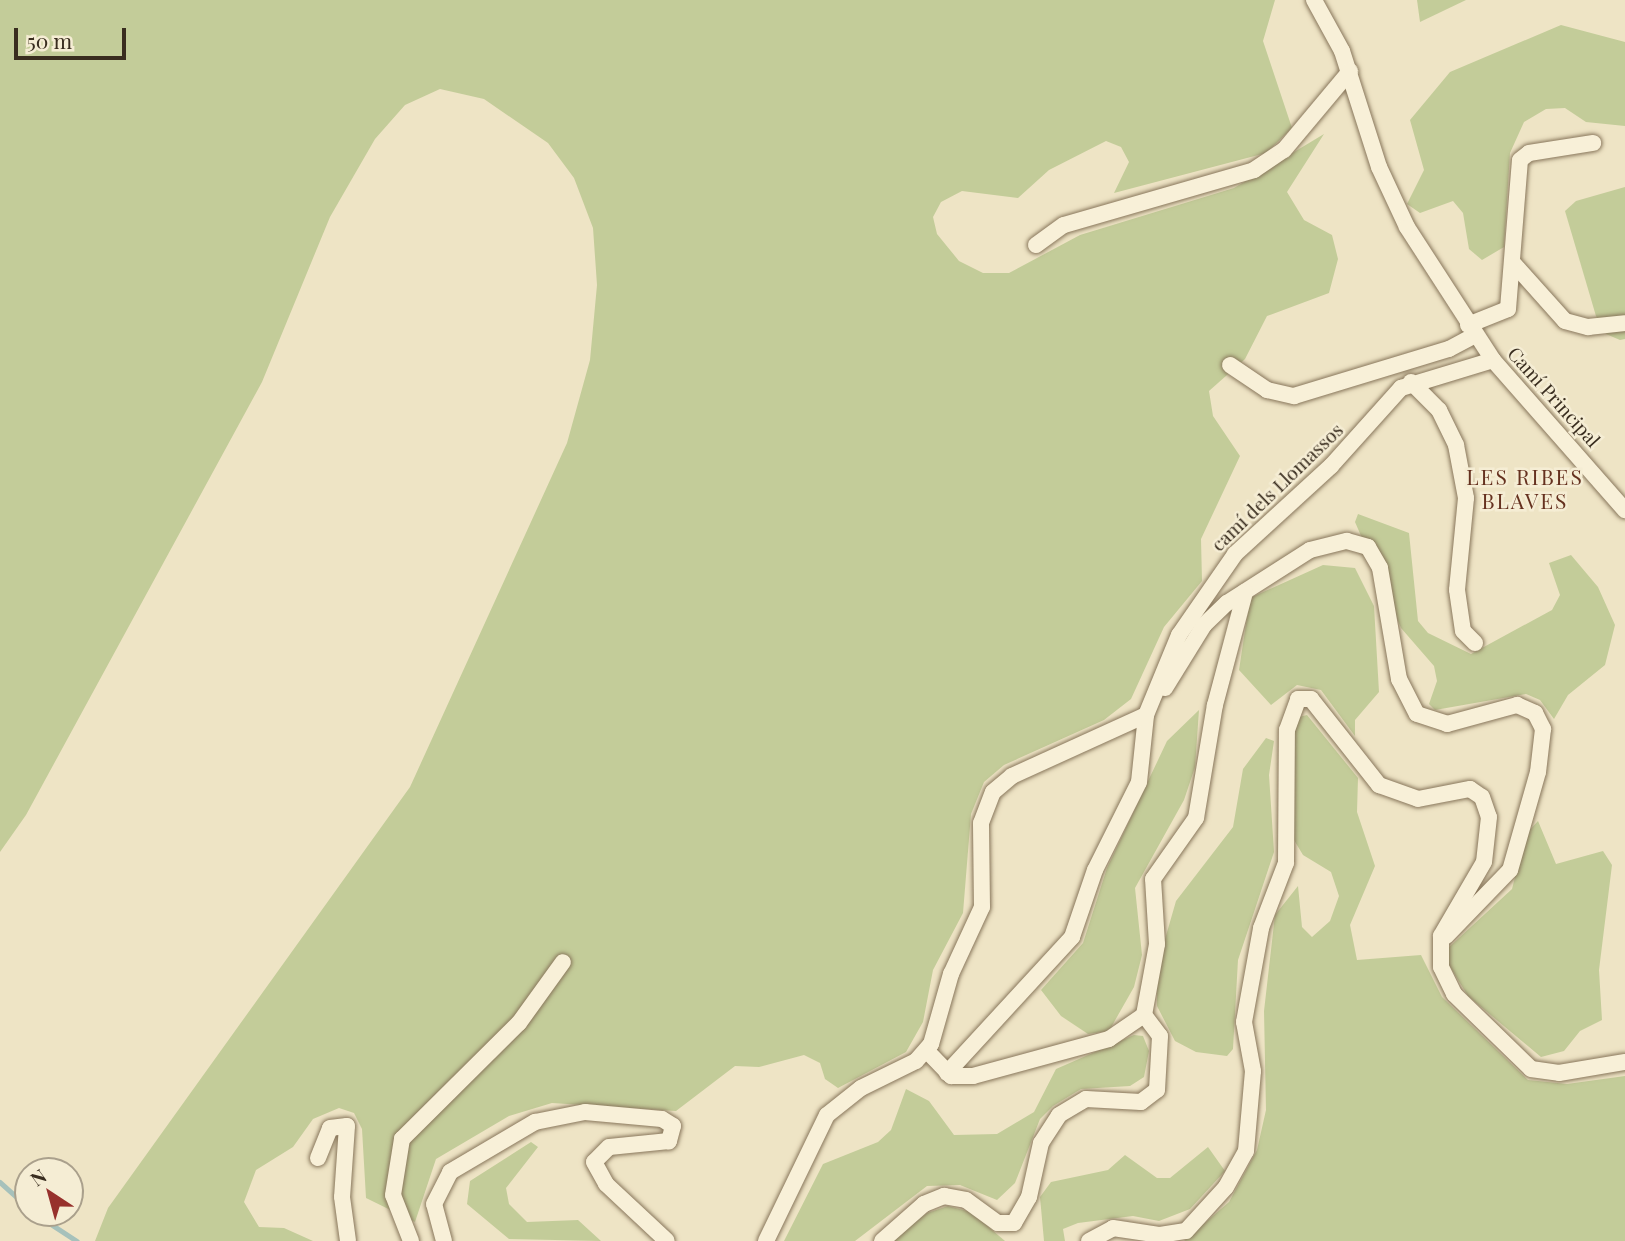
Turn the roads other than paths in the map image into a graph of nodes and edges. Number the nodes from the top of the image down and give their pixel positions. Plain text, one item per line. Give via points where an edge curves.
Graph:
1 (1314, 0) edge
2 (1350, 71) junction
3 (1593, 143) dead end
4 (1037, 244) dead end
5 (1514, 264) junction
6 (1625, 323) edge
7 (1471, 330) junction
8 (1493, 360) junction
9 (1230, 365) dead end
10 (1411, 382) junction
11 (1625, 510) edge
12 (1245, 592) junction
13 (1475, 643) dead end
14 (1149, 709) junction
15 (1440, 943) junction
16 (563, 962) dead end
17 (1144, 1015) junction
18 (927, 1051) junction
19 (1625, 1062) edge
20 (947, 1073) junction
21 (318, 1158) dead end
22 (348, 1241) edge
23 (411, 1241) edge
24 (444, 1241) edge
25 (667, 1241) edge
26 (766, 1241) edge
27 (882, 1241) edge
28 (1089, 1241) edge

1 - 2 street, Camí Principal
2 - 4 street via 1284,150 1254,170 1064,225
2 - 7 street, Camí Principal via 1385,184
3 - 5 street via 1529,153 1520,160
5 - 6 street via 1565,321 1588,327
5 - 7 street via 1508,309
7 - 8 street, Camí Principal
7 - 9 street via 1449,349 1294,396 1267,390
8 - 10 street, camí dels Llomassos
8 - 11 street, Camí Principal
10 - 13 street via 1439,410 1456,445 1466,498 1457,590 1463,631
10 - 14 street, camí dels Llomassos via 1218,574 1175,642
12 - 14 street via 1204,625
12 - 15 street via 1310,551 1359,542 1380,568 1399,679 1417,714 1447,724 1517,705 1539,718 1541,759 1510,870
12 - 17 street via 1215,705 1196,818 1153,879 1157,944
14 - 18 street via 1012,776 988,799 981,823 982,907 951,974
14 - 20 street via 1139,782 1095,870 1068,944
15 - 19 street via 1443,974 1454,995 1526,1066 1550,1074
15 - 28 street via 1445,922 1484,862 1489,817 1482,797 1470,789 1418,799 1378,785 1311,699 1298,699 1290,708 1285,748 1286,863 1261,929 1244,1022 1253,1072 1246,1151 1226,1187 1186,1231 1160,1235 1113,1227
16 - 23 street via 519,1023 402,1139 393,1195
17 - 20 street via 1120,1035 1041,1060 973,1076
17 - 27 street via 1160,1036 1162,1070 1154,1095 1142,1102 1086,1099 1059,1115 1041,1143 1029,1197 1014,1223 998,1223 966,1200 944,1196 924,1204
18 - 20 street
18 - 26 street via 827,1115
21 - 22 street via 330,1128 347,1126 342,1197
24 - 25 street via 434,1204 450,1172 535,1122 584,1112 662,1119 673,1126 668,1140 609,1147 594,1162 606,1184

